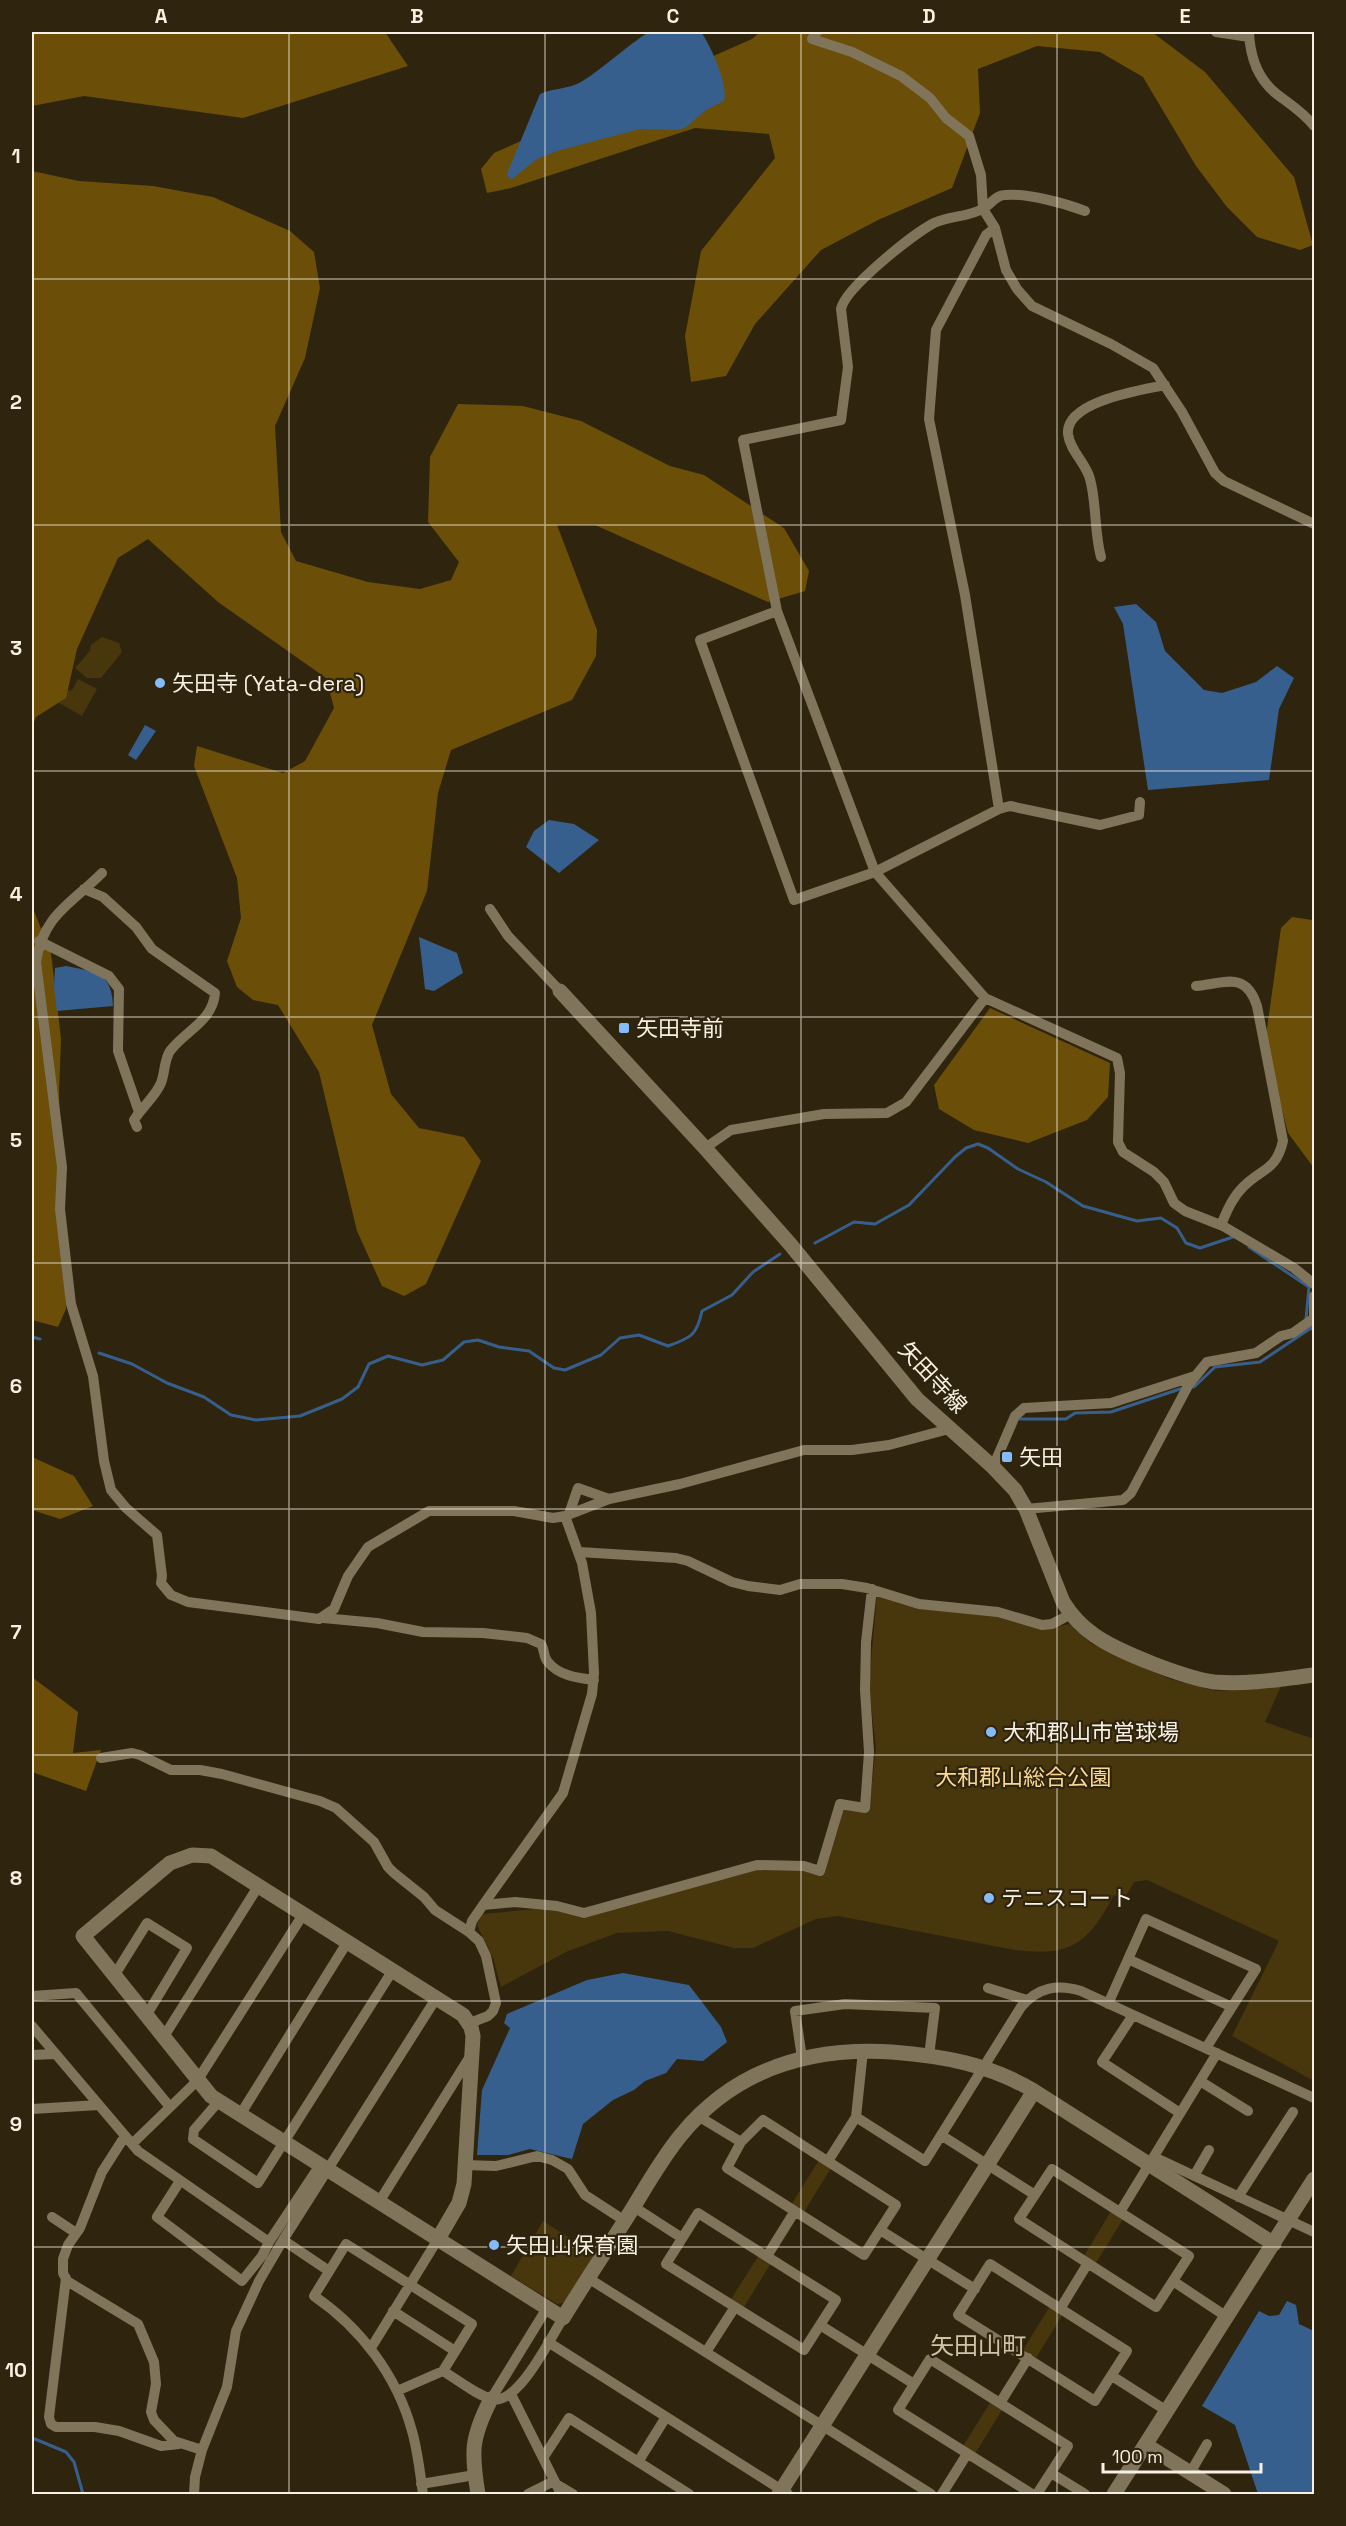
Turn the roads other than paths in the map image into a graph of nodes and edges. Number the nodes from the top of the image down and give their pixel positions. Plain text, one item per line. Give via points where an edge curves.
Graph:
1 (817, 32) edge
2 (1216, 32) edge
3 (1249, 34) edge
4 (1314, 126) edge
5 (983, 209) junction
6 (1085, 212) dead end
7 (995, 228) junction
8 (1165, 385) junction
9 (1314, 524) edge
10 (1101, 557) dead end
11 (777, 611) junction
12 (1140, 802) dead end
13 (999, 809) junction
14 (875, 872) junction
15 (102, 873) dead end
16 (84, 889) junction
17 (490, 909) dead end
18 (39, 941) junction
19 (1196, 986) dead end
20 (560, 991) joint
21 (985, 998) junction
22 (139, 1112) junction
23 (137, 1127) dead end
24 (705, 1148) junction
25 (1221, 1225) junction
26 (1314, 1284) edge
27 (1314, 1296) edge
28 (1190, 1383) junction
29 (949, 1429) junction
30 (993, 1467) junction
31 (609, 1499) junction
32 (1026, 1509) junction
33 (567, 1515) junction
34 (579, 1552) junction
35 (872, 1589) junction
36 (1071, 1614) junction
37 (323, 1618) junction
38 (1314, 1676) edge
39 (594, 1680) junction
40 (101, 1758) dead end
41 (259, 1885) junction
42 (483, 1905) junction
43 (304, 1913) junction
44 (469, 1932) junction
45 (348, 1941) junction
46 (1128, 1959) junction
47 (393, 1970) junction
48 (114, 1976) junction
49 (988, 1988) dead end
50 (32, 1996) edge
51 (437, 1997) junction
52 (1027, 2000) junction
53 (1108, 2004) junction
54 (1232, 2007) junction
55 (1133, 2015) junction
56 (146, 2016) junction
57 (470, 2023) junction
58 (32, 2026) edge
59 (163, 2038) junction
60 (1206, 2048) junction
61 (863, 2051) junction
62 (55, 2054) junction
63 (1217, 2054) junction
64 (32, 2055) edge
65 (472, 2055) junction
66 (929, 2056) junction
67 (802, 2058) junction
68 (984, 2067) junction
69 (197, 2081) junction
70 (1200, 2081) junction
71 (1034, 2091) junction
72 (1314, 2098) edge
73 (219, 2101) junction
74 (99, 2105) junction
75 (171, 2107) junction
76 (32, 2109) edge
77 (1248, 2111) dead end
78 (1293, 2112) dead end
79 (1180, 2114) junction
80 (240, 2115) junction
81 (698, 2116) junction
82 (856, 2117) junction
83 (940, 2135) junction
84 (128, 2140) junction
85 (741, 2142) junction
86 (285, 2143) junction
87 (1209, 2150) dead end
88 (828, 2161) junction
89 (1151, 2161) junction
90 (465, 2165) junction
91 (988, 2165) junction
92 (324, 2168) junction
93 (1194, 2176) junction
94 (1314, 2179) edge
95 (180, 2181) junction
96 (1035, 2195) junction
97 (1238, 2197) junction
98 (379, 2202) junction
99 (634, 2207) junction
100 (795, 2211) junction
101 (1120, 2212) junction
102 (52, 2217) dead end
103 (625, 2221) junction
104 (880, 2230) junction
105 (1313, 2231) edge
106 (76, 2233) junction
107 (682, 2238) junction
108 (438, 2239) junction
109 (283, 2240) junction
110 (269, 2242) junction
111 (1274, 2244) junction
112 (767, 2256) junction
113 (928, 2260) junction
114 (1088, 2263) junction
115 (329, 2271) junction
116 (66, 2278) junction
117 (588, 2278) junction
118 (1173, 2281) junction
119 (410, 2285) junction
120 (975, 2289) junction
121 (735, 2307) junction
122 (547, 2308) junction
123 (1060, 2309) junction
124 (393, 2311) junction
125 (1227, 2317) junction
126 (563, 2318) junction
127 (820, 2325) junction
128 (548, 2342) junction
129 (370, 2348) junction
130 (455, 2351) junction
131 (706, 2352) junction
132 (867, 2355) junction
133 (1028, 2358) junction
134 (443, 2371) junction
135 (1112, 2376) junction
136 (914, 2384) junction
137 (397, 2391) junction
138 (511, 2394) junction
139 (491, 2399) junction
140 (1000, 2403) junction
141 (1167, 2411) junction
142 (666, 2417) junction
143 (823, 2426) junction
144 (179, 2444) junction
145 (1207, 2444) dead end
146 (1146, 2445) junction
147 (202, 2450) junction
148 (967, 2454) junction
149 (543, 2458) junction
150 (638, 2462) junction
151 (1051, 2473) junction
152 (1190, 2473) junction
153 (475, 2475) junction
154 (555, 2482) junction
155 (422, 2489) edge
156 (783, 2493) edge
157 (194, 2494) edge
158 (478, 2494) edge
159 (528, 2494) edge
160 (561, 2494) edge
161 (573, 2494) edge
162 (689, 2494) edge
163 (931, 2494) edge
164 (942, 2494) edge
165 (1032, 2494) edge
166 (1037, 2494) edge
167 (1085, 2494) edge
168 (1114, 2494) edge
169 (1224, 2494) edge

1 - 5 street via 812,39 852,52 916,86 969,136 981,175
2 - 3 street
3 - 4 street via 1261,76
5 - 6 street via 1004,195 1060,202
5 - 7 street
5 - 11 street via 935,223 905,242 843,302 848,367 841,420 743,441
7 - 8 street via 1006,270 1025,300 1144,362
7 - 13 street via 987,235 936,330 929,419 965,595
8 - 9 street via 1211,466 1224,481
8 - 10 street via 1107,398 1090,405 1071,423 1068,433 1072,447 1091,481
11 - 14 street
11 - 14 street via 700,640 794,900
12 - 13 street via 1139,815 1101,825 1010,806
13 - 14 street
14 - 21 street
15 - 16 street
16 - 18 street via 46,927
16 - 22 street via 103,897 136,927 152,949 215,993 209,1012 170,1052 162,1081
17 - 20 street via 508,936
18 - 22 street via 109,976 119,989 118,1050
18 - 37 street via 36,962 62,1167 62,1240 71,1304 93,1376 111,1490 157,1535 160,1583 171,1595 188,1602
19 - 25 street via 1237,982 1252,991 1283,1141 1279,1157 1244,1186
20 - 24 street, 矢田寺線
21 - 24 street via 906,1102 887,1113 824,1114 731,1130
21 - 25 street via 1116,1058 1120,1073 1118,1142 1123,1152 1164,1182 1174,1203
22 - 23 street via 134,1120
24 - 29 street, 矢田寺線 via 790,1244 916,1399
25 - 26 street
27 - 28 street via 1314,1318 1308,1323 1256,1353 1207,1362
28 - 30 street via 1111,1403 1024,1408 1015,1416
28 - 32 street via 1131,1493 1123,1500
29 - 30 street, 矢田寺線
29 - 31 street via 871,1448 804,1450
30 - 32 street, 矢田寺線 via 1015,1490
31 - 33 street
31 - 33 street via 578,1488
32 - 36 street, 矢田寺線
33 - 34 street
33 - 37 street via 553,1518 514,1511 429,1511 368,1547 348,1576 334,1609
34 - 35 street via 676,1558 748,1586 780,1590 800,1584 842,1584
34 - 39 street via 591,1613
35 - 36 street via 919,1604 998,1612 1042,1625
35 - 42 street via 865,1671 869,1752 865,1808 840,1804 820,1871 804,1866 757,1865 584,1912 515,1902
36 - 38 street, 矢田寺線 via 1096,1637 1183,1675 1231,1683
37 - 39 street via 413,1631 526,1638 541,1644 546,1660 555,1668 573,1677
39 - 42 street via 564,1793
40 - 44 street via 132,1754 171,1770 222,1774 329,1804 374,1842 388,1867 430,1906
41 - 43 street
41 - 48 street via 211,1856 192,1855 170,1863 83,1936
41 - 59 street
42 - 44 street
43 - 45 street
43 - 69 street
44 - 57 street via 486,1956 496,2003 488,2016
45 - 47 street
45 - 80 street
46 - 53 street
46 - 54 street
46 - 54 street via 1146,1919 1256,1969
47 - 51 street
47 - 86 street
48 - 56 street
48 - 56 street via 147,1923 187,1948
49 - 52 street
50 - 75 street via 76,1993
51 - 57 street
51 - 92 street
52 - 53 street via 1042,1991 1065,1987
52 - 68 street
53 - 55 street
54 - 60 street
55 - 60 street
55 - 79 street via 1102,2062
56 - 59 street
57 - 65 street
58 - 62 street
59 - 69 street
60 - 63 street
61 - 66 street
61 - 67 street
61 - 82 street
62 - 64 street
62 - 74 street
63 - 70 street
63 - 72 street
65 - 90 street
65 - 98 street
66 - 67 street via 935,2008 845,2004 795,2011
66 - 68 street
67 - 81 street via 770,2068 740,2084
68 - 71 street
68 - 83 street
69 - 73 street
69 - 75 street
70 - 77 street
70 - 79 street
71 - 89 street
71 - 91 street
73 - 80 street
73 - 86 street via 194,2130 193,2139 258,2183
74 - 76 street
74 - 84 street
75 - 84 street
78 - 97 street
79 - 89 street
80 - 86 street
81 - 85 street
81 - 99 street via 671,2147
82 - 83 street via 925,2161
82 - 88 street
83 - 91 street
84 - 95 street
84 - 106 street via 102,2172
85 - 88 street via 763,2120
85 - 100 street via 727,2168
86 - 92 street
87 - 93 street
88 - 104 street via 897,2205
89 - 93 street
89 - 101 street
89 - 111 street
90 - 103 street via 496,2166 537,2156 552,2160 568,2169 585,2195
90 - 108 street via 463,2194
91 - 96 street
91 - 113 street
92 - 98 street
92 - 109 street
92 - 110 street
93 - 97 street
94 - 111 street
95 - 110 street
95 - 110 street via 157,2217 242,2281
96 - 101 street via 1052,2169
96 - 114 street via 1019,2219
97 - 105 street
98 - 108 street
99 - 103 street
99 - 107 street
100 - 104 street via 864,2255
100 - 112 street
101 - 118 street via 1189,2256
102 - 106 street
103 - 117 street
104 - 113 street
106 - 116 street via 63,2259
107 - 112 street via 698,2213
107 - 121 street via 666,2264
108 - 119 street
108 - 122 street
109 - 115 street
109 - 147 street via 236,2331 227,2387
111 - 125 street
112 - 127 street via 836,2300
113 - 120 street
113 - 132 street
114 - 118 street via 1156,2307
114 - 123 street
115 - 119 street via 346,2244
115 - 129 street via 314,2296 350,2325
116 - 144 street via 138,2324 154,2362 156,2384 151,2412 158,2427
116 - 144 street via 51,2424 94,2427 161,2446
117 - 126 street
117 - 131 street
118 - 125 street
119 - 124 street
119 - 130 street via 472,2324
120 - 123 street via 990,2265
120 - 133 street via 958,2314
121 - 127 street via 804,2350
121 - 131 street
122 - 126 street
122 - 139 street
123 - 135 street via 1127,2351
124 - 129 street
124 - 130 street
125 - 141 street
126 - 128 street
127 - 132 street
128 - 138 street via 521,2386
128 - 142 street
129 - 137 street
130 - 134 street
131 - 143 street
132 - 136 street
132 - 143 street
133 - 135 street via 1095,2401
133 - 140 street
134 - 137 street
134 - 139 street
135 - 141 street
136 - 140 street via 930,2359
136 - 148 street via 898,2410
137 - 155 street via 412,2430
138 - 139 street
138 - 149 street
139 - 153 street via 472,2448
140 - 151 street via 1068,2446
141 - 146 street
142 - 150 street
142 - 156 street
143 - 156 street
143 - 163 street
144 - 147 street
145 - 152 street
146 - 152 street
146 - 168 street
147 - 157 street
148 - 164 street
148 - 165 street
149 - 150 street via 568,2418
149 - 154 street
150 - 162 street
151 - 166 street
151 - 167 street
152 - 169 street
153 - 155 street
153 - 158 street
154 - 159 street
154 - 160 street
154 - 161 street

